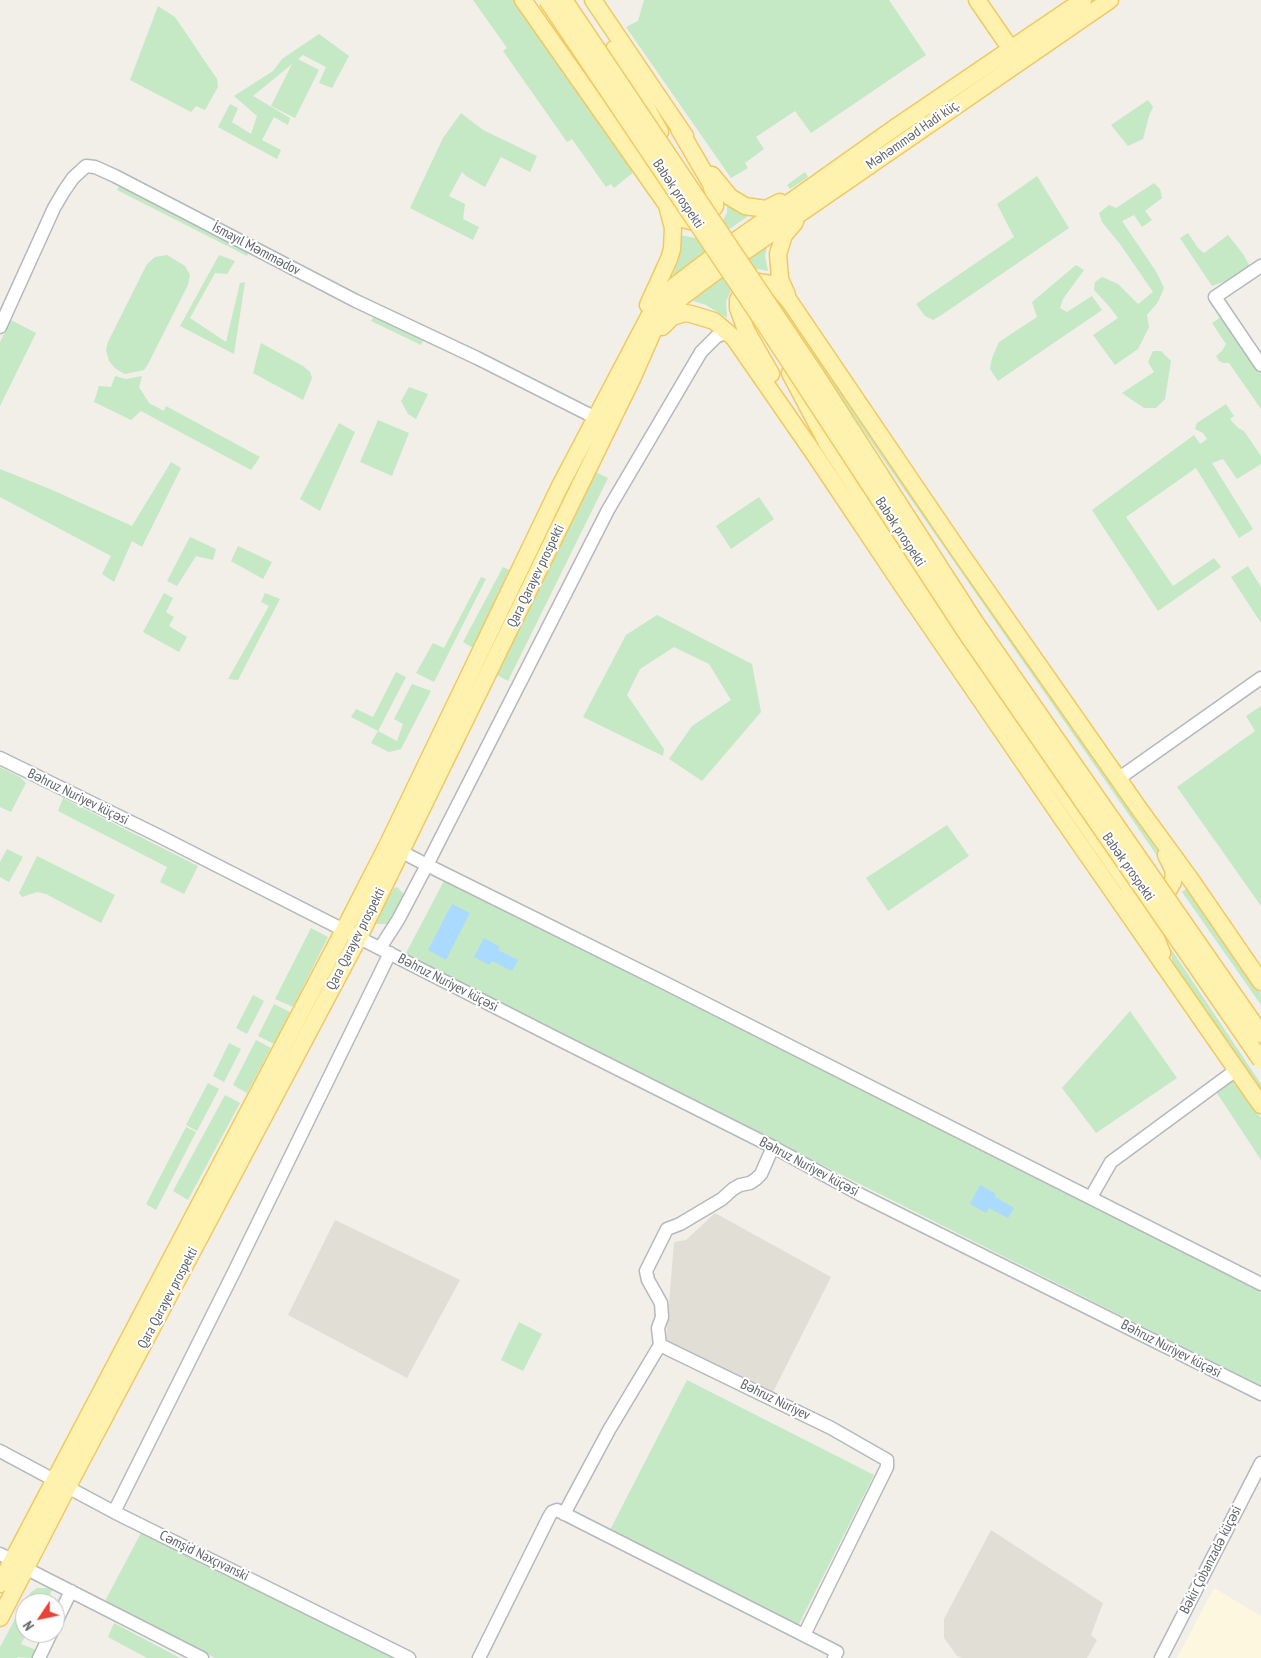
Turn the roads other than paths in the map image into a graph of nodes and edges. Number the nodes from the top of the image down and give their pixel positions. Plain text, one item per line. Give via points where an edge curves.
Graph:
1 (524, 0) edge
2 (539, 0) edge
3 (547, 0) edge
4 (564, 0) edge
5 (580, 0) edge
6 (593, 0) edge
7 (977, 0) edge
8 (1084, 0) edge
9 (1110, 0) edge
10 (1016, 55) junction
11 (896, 127) junction
12 (679, 129) junction
13 (677, 180) junction
14 (782, 200) junction
15 (816, 202) junction
16 (667, 205) junction
17 (713, 265) junction
18 (1261, 266) edge
19 (790, 302) junction
20 (648, 305) junction
21 (766, 326) junction
22 (0, 327) edge
23 (728, 332) junction
24 (628, 344) junction
25 (1261, 366) edge
26 (816, 375) junction
27 (632, 379) junction
28 (613, 384) junction
29 (590, 415) junction
30 (580, 447) junction
31 (815, 455) junction
32 (1261, 678) edge
33 (0, 758) edge
34 (1118, 779) junction
35 (1140, 810) junction
36 (394, 848) junction
37 (426, 865) junction
38 (1128, 885) junction
39 (352, 934) junction
40 (385, 951) junction
41 (1169, 972) junction
42 (1261, 982) edge
43 (1261, 1014) edge
44 (1261, 1034) edge
45 (1261, 1060) edge
46 (1236, 1070) junction
47 (1261, 1105) edge
48 (773, 1147) junction
49 (1091, 1197) junction
50 (1261, 1284) edge
51 (660, 1345) junction
52 (1261, 1394) edge
53 (0, 1452) edge
54 (1261, 1463) edge
55 (61, 1483) junction
56 (114, 1512) junction
57 (564, 1514) junction
58 (12, 1561) edge
59 (0, 1584) edge
60 (71, 1591) junction
61 (65, 1603) edge
62 (0, 1618) edge
63 (804, 1635) junction
64 (46, 1643) edge
65 (38, 1658) edge
66 (202, 1658) edge
67 (409, 1658) edge
68 (480, 1658) edge
69 (834, 1658) edge
70 (1161, 1658) edge

1 - 16 main road, Babək prospekti
2 - 13 main road, bridge
3 - 13 main road, Babək prospekti, bridge
4 - 13 main road, Babək prospekti, bridge
5 - 13 main road, bridge via 623,64
6 - 12 main road
7 - 10 main road
8 - 10 main road, Məhəmməd Hadi küç.
9 - 10 main road, Məhəmməd Hadi küç.
10 - 11 main road, Məhəmməd Hadi küç.
10 - 15 main road, Məhəmməd Hadi küç.
11 - 14 main road via 869,141
11 - 17 main road, Məhəmməd Hadi küç. via 744,235
12 - 14 main road via 723,189 738,202 766,209
12 - 16 main road via 710,184 716,198 715,206 707,217 694,222 683,219
13 - 21 main road, Babək prospekti, bridge
13 - 26 main road, Babək prospekti, bridge
14 - 20 main road via 665,287
15 - 17 main road, Məhəmməd Hadi küç.
15 - 19 main road via 781,240 778,254 780,279
16 - 20 main road via 673,228 672,249
17 - 27 main road, Qara Qarayev prospekti via 661,318
17 - 28 main road, Qara Qarayev prospekti via 677,284 654,308
18 - 25 street via 1215,297
19 - 31 main road via 778,288 758,282 744,290 738,300 738,308 746,330
19 - 34 main road
20 - 24 main road
21 - 38 main road, bridge via 827,442
21 - 45 main road, Babək prospekti, bridge via 965,630
22 - 29 street, İsmayıl Məmmədov via 64,191 86,166 95,167 356,301
23 - 27 main road via 701,316 685,314 672,317 662,327
23 - 31 main road
23 - 37 street via 716,337 701,352 608,510
24 - 28 main road
24 - 29 street
26 - 43 main road, bridge
26 - 44 main road, Babək prospekti, bridge via 975,622
27 - 36 main road, Qara Qarayev prospekti
28 - 30 main road, Qara Qarayev prospekti
29 - 30 street
30 - 36 main road, Qara Qarayev prospekti
31 - 41 main road, Babək prospekti
32 - 34 street
33 - 39 street, Bəhruz Nuriyev küçəsi
34 - 35 main road
35 - 38 main road via 1172,865 1174,876 1168,889 1153,898 1141,896
35 - 42 main road
36 - 37 street
36 - 39 main road, Qara Qarayev prospekti
37 - 40 street
37 - 49 street
38 - 41 main road via 1154,930
39 - 40 street, Bəhruz Nuriyev küçəsi
39 - 55 main road, Qara Qarayev prospekti
40 - 48 street, Bəhruz Nuriyev küçəsi
40 - 56 street via 235,1270
41 - 46 main road, Babək prospekti
46 - 47 main road, Babək prospekti
46 - 49 street via 1111,1162
48 - 51 street via 756,1179 740,1185 722,1199 667,1229 646,1271 660,1303
48 - 52 street, Bəhruz Nuriyev küçəsi via 862,1195
49 - 50 street
51 - 57 street
51 - 63 street, Bəhruz Nuriyev via 798,1410 887,1460 887,1467
53 - 55 street, Cəmşid Naxçıvanski
54 - 70 street, Bəkir Çobanzadə küçəsi
55 - 56 street, Cəmşid Naxçıvanski
55 - 58 main road, Qara Qarayev prospekti
56 - 67 street, Cəmşid Naxçıvanski
57 - 63 street
57 - 68 street via 557,1510 549,1517
58 - 59 main road, Qara Qarayev prospekti
58 - 60 street
58 - 62 main road, Qara Qarayev prospekti
60 - 61 street
60 - 66 street
63 - 69 street via 837,1652
64 - 65 street

